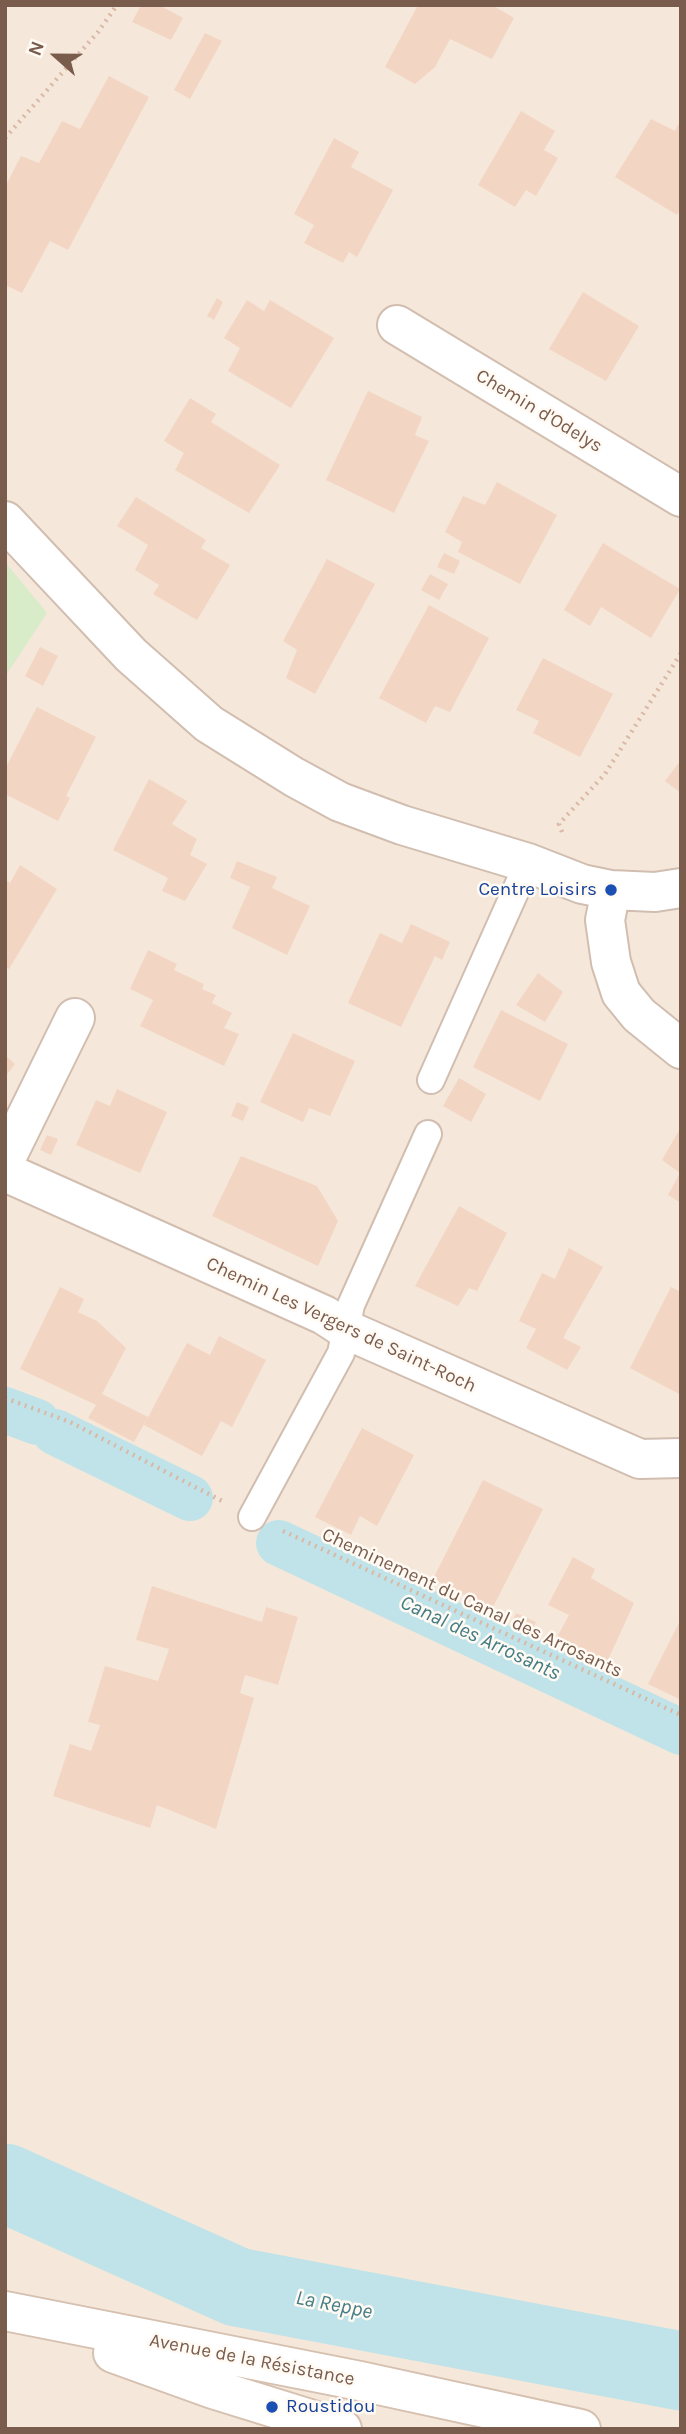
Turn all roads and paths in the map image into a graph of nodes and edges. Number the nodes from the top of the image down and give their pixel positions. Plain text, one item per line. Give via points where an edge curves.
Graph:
1 (117, 5) edge
2 (5, 138) edge
3 (397, 325) dead end
4 (681, 497) edge
5 (5, 521) edge
6 (681, 653) edge
7 (540, 868) junction
8 (681, 888) edge
9 (611, 890) junction
10 (75, 1018) dead end
11 (681, 1049) edge
12 (431, 1080) dead end
13 (428, 1134) dead end
14 (5, 1160) edge
15 (5, 1172) edge
16 (346, 1330) junction
17 (5, 1398) edge
18 (681, 1458) edge
19 (252, 1517) junction
20 (681, 1715) edge
21 (5, 2313) edge
22 (342, 2429) edge
23 (581, 2429) edge

1 - 2 path
3 - 4 street, Chemin d'Odelys
5 - 7 street via 131,655 209,724 340,802
6 - 7 path via 605,774 559,824 565,844
7 - 9 street
7 - 12 lane
8 - 9 street
9 - 11 street via 605,920 621,993 639,1015
10 - 14 street
13 - 16 lane via 351,1306
15 - 16 street, Chemin Les Vergers de Saint-Roch via 324,1315
16 - 18 street, Chemin Les Vergers de Saint-Roch via 640,1460
16 - 19 lane via 341,1353
17 - 19 path, Cheminement du Canal des Arrosants via 70,1422
19 - 20 path, Cheminement du Canal des Arrosants
21 - 22 street, Avenue de la Résistance via 213,2389
21 - 23 street, Avenue de la Résistance

